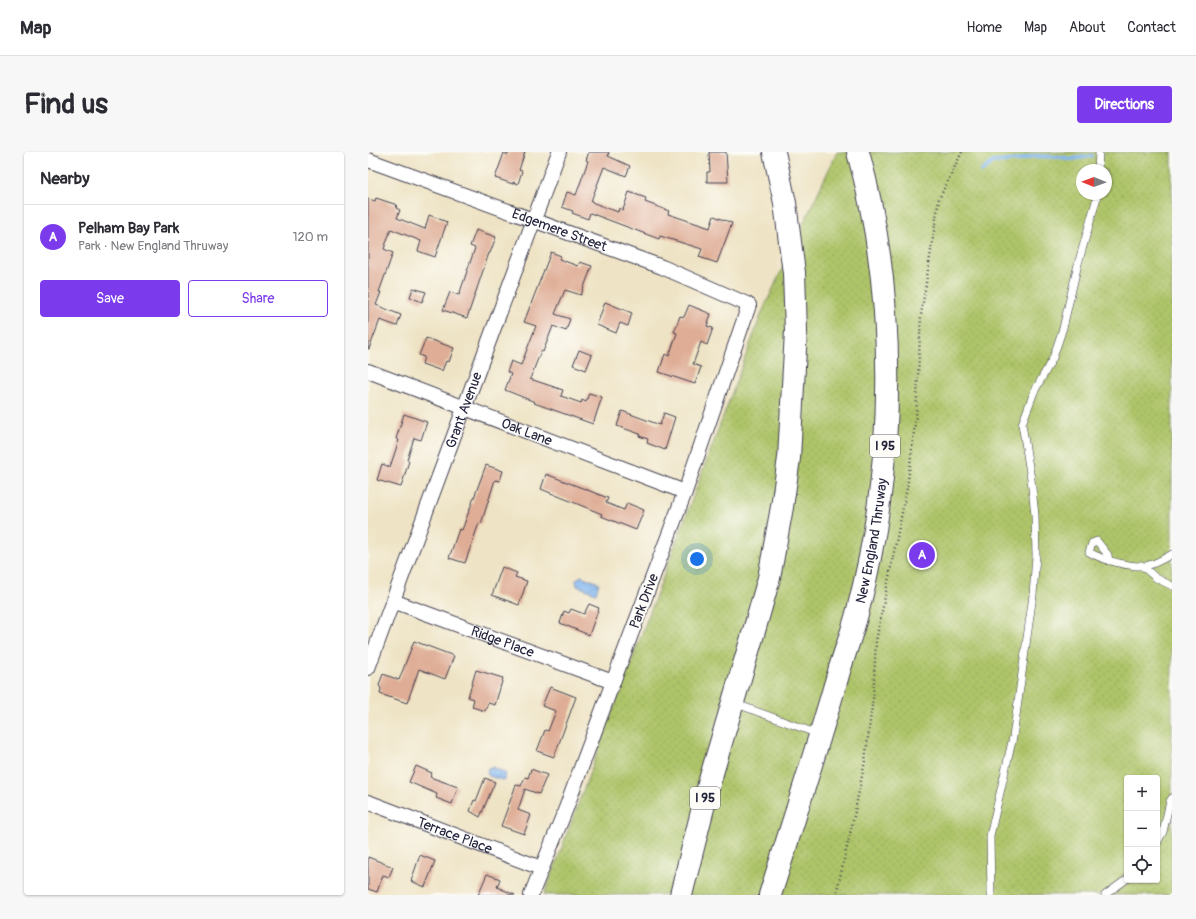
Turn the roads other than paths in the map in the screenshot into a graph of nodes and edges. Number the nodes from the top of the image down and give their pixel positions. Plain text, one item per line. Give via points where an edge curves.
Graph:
1 (559, 152) edge
2 (774, 152) edge
3 (858, 152) edge
4 (1099, 152) edge
5 (368, 160) edge
6 (1098, 164) edge
7 (1096, 200) edge
8 (534, 219) junction
9 (749, 305) joint
10 (368, 371) edge
11 (465, 407) junction
12 (685, 492) junction
13 (1172, 554) edge
14 (1109, 561) dead end
15 (1141, 565) junction
16 (1172, 586) edge
17 (393, 601) junction
18 (368, 668) edge
19 (613, 682) junction
20 (732, 702) junction
21 (820, 735) junction
22 (1172, 798) edge
23 (368, 802) edge
24 (1160, 838) edge
25 (541, 868) junction
26 (1124, 881) edge
27 (531, 895) edge
28 (681, 895) edge
29 (770, 895) edge
30 (991, 895) edge
31 (1105, 895) edge

1 - 8 street, Grant Avenue
2 - 20 highway, I 95 via 786,210 794,273 796,331 791,437 782,508 769,578
3 - 21 highway, New England Thruway / I 95 via 875,227 881,269 886,348 885,442 874,538 858,610
4 - 6 lane
5 - 8 street, Edgemere Street
7 - 30 lane via 1063,328 1053,358 1034,392 1022,424 1035,515 1034,587 1013,737 990,836
8 - 9 street, Edgemere Street via 662,267
8 - 11 street, Grant Avenue
9 - 12 street, Park Drive
10 - 11 street, Oak Lane
11 - 12 street, Oak Lane
11 - 17 street, Grant Avenue
12 - 19 street, Park Drive
13 - 15 lane via 1149,565
14 - 15 lane
15 - 16 lane via 1156,578
17 - 18 street, Grant Avenue
17 - 19 street, Ridge Place
19 - 25 street, Park Drive
20 - 21 lane
20 - 28 highway, I 95
21 - 29 highway, New England Thruway / I 95
22 - 24 lane
23 - 25 street, Terrace Place
25 - 27 street, Park Drive
26 - 31 lane

